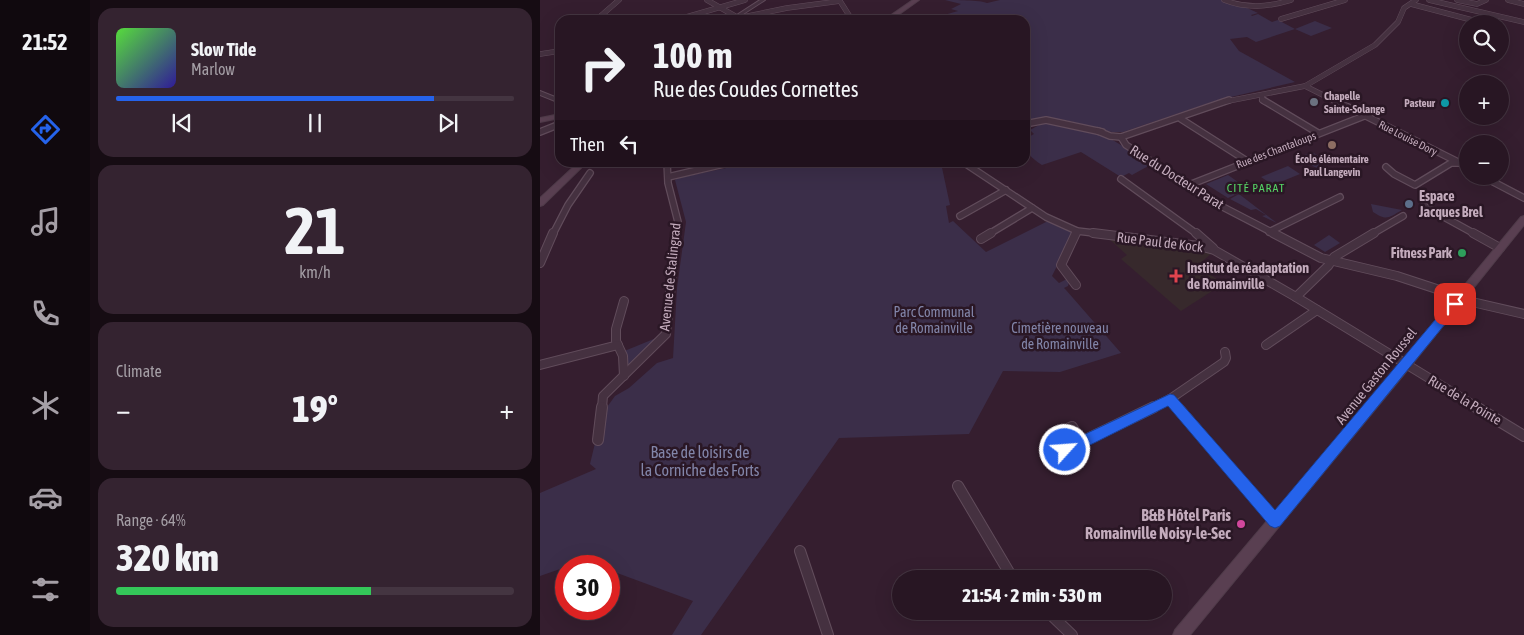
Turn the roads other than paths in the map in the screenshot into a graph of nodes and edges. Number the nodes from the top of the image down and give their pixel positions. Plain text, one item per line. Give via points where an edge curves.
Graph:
1 (618, 0) edge
2 (707, 0) edge
3 (745, 0) edge
4 (763, 0) edge
5 (916, 0) edge
6 (1228, 0) edge
7 (1291, 0) edge
8 (1345, 0) edge
9 (1416, 0) edge
10 (1429, 0) edge
11 (1457, 0) edge
12 (1486, 0) edge
13 (1508, 0) edge
14 (840, 1) edge
15 (1411, 4) junction
16 (1524, 4) edge
17 (718, 8) junction
18 (602, 15) edge
19 (694, 15) edge
20 (733, 15) edge
21 (743, 15) edge
22 (753, 15) edge
23 (849, 15) edge
24 (894, 15) edge
25 (1459, 17) edge
26 (1281, 19) dead end
27 (1524, 22) edge
28 (555, 52) edge
29 (540, 54) edge
30 (1305, 86) junction
31 (1278, 92) junction
32 (540, 93) edge
33 (1262, 98) junction
34 (555, 99) edge
35 (1212, 105) junction
36 (1186, 114) junction
37 (1364, 116) junction
38 (555, 117) edge
39 (1181, 119) junction
40 (540, 120) edge
41 (1030, 123) edge
42 (555, 126) edge
43 (540, 132) edge
44 (1129, 133) junction
45 (1318, 134) junction
46 (1118, 135) junction
47 (1247, 161) junction
48 (1458, 163) joint
49 (579, 167) edge
50 (667, 167) edge
51 (711, 167) edge
52 (971, 167) edge
53 (1386, 167) dead end
54 (590, 173) dead end
55 (668, 177) junction
56 (1121, 179) dead end
57 (1190, 185) junction
58 (1500, 185) edge
59 (1502, 185) edge
60 (1006, 190) junction
61 (1340, 197) dead end
62 (1524, 197) edge
63 (540, 203) edge
64 (1424, 206) dead end
65 (1032, 208) junction
66 (960, 216) dead end
67 (1403, 216) dead end
68 (1524, 219) edge
69 (1077, 231) junction
70 (1269, 232) junction
71 (981, 239) dead end
72 (1500, 248) junction
73 (1214, 250) junction
74 (1332, 261) junction
75 (540, 263) edge
76 (1076, 285) dead end
77 (1296, 297) junction
78 (1460, 298) junction
79 (624, 301) dead end
80 (1317, 310) junction
81 (1524, 314) edge
82 (618, 345) junction
83 (1266, 345) dead end
84 (1225, 352) dead end
85 (540, 364) edge
86 (1405, 364) junction
87 (624, 376) junction
88 (1170, 399) junction
89 (1524, 436) edge
90 (598, 440) dead end
91 (1081, 442) dead end
92 (958, 486) dead end
93 (1275, 521) junction
94 (800, 551) dead end
95 (1008, 570) edge
96 (1056, 620) edge
97 (828, 635) edge
98 (1072, 635) edge
99 (1180, 635) edge

1 - 18 street
2 - 17 street
3 - 17 street
4 - 21 street
5 - 24 main road
6 - 7 street via 1256,7
8 - 26 street
9 - 15 street
10 - 27 street
11 - 12 street via 1477,4
13 - 16 street
14 - 22 street
14 - 23 street
15 - 25 street
15 - 30 street via 1404,8 1389,33 1374,45
17 - 19 street
17 - 20 street
28 - 29 street
30 - 31 street
30 - 37 street, Rue Louise Dory
31 - 33 street
31 - 35 street
32 - 34 street
33 - 35 street via 1216,108
33 - 45 street
35 - 36 street
36 - 39 street via 1189,116
36 - 44 street
37 - 45 street, Rue des Chantaloups
37 - 48 street, Rue Louise Dory
38 - 40 main road
39 - 44 street via 1134,135
39 - 47 street
41 - 46 street via 1046,120
42 - 43 street
44 - 46 street
45 - 47 street, Rue des Chantaloups
46 - 57 street, Rue du Docteur Parat via 1126,145
47 - 57 street, Rue des Chantaloups
48 - 53 street via 1451,163 1415,185
49 - 63 main road
50 - 55 street, Avenue de Stalingrad
51 - 55 street
52 - 60 street, Rue Paul de Kock
54 - 75 street via 574,194
55 - 87 street, Avenue de Stalingrad via 678,222 666,334
56 - 73 street via 1184,223
57 - 70 street, Rue du Docteur Parat
58 - 62 street
59 - 62 street
60 - 65 street, Rue Paul de Kock
60 - 66 street
61 - 70 street
64 - 72 street
65 - 69 street, Rue Paul de Kock
65 - 71 street
67 - 74 street
68 - 72 main road, Avenue Gaston Roussel
69 - 73 street, Rue Paul de Kock
69 - 76 street via 1061,264
70 - 74 street, Rue du Docteur Parat
72 - 78 main road, Avenue Gaston Roussel
73 - 77 street, Rue Paul de Kock
74 - 77 street
74 - 78 street, Rue du Docteur Parat via 1397,276
77 - 80 street, Rue Paul de Kock
78 - 81 street, Rue du Docteur Parat
78 - 86 main road, Avenue Gaston Roussel
79 - 82 street via 616,329
80 - 83 street
80 - 86 street, Rue Paul de Kock
82 - 85 street
82 - 87 street via 623,356
84 - 88 street via 1224,362
86 - 89 street, Rue de la Pointe
86 - 93 main road, Avenue Gaston Roussel
87 - 90 street, Avenue de Stalingrad via 603,396
88 - 91 street
88 - 93 street
92 - 95 street
93 - 99 main road, Avenue Gaston Roussel
94 - 97 street
96 - 98 street

